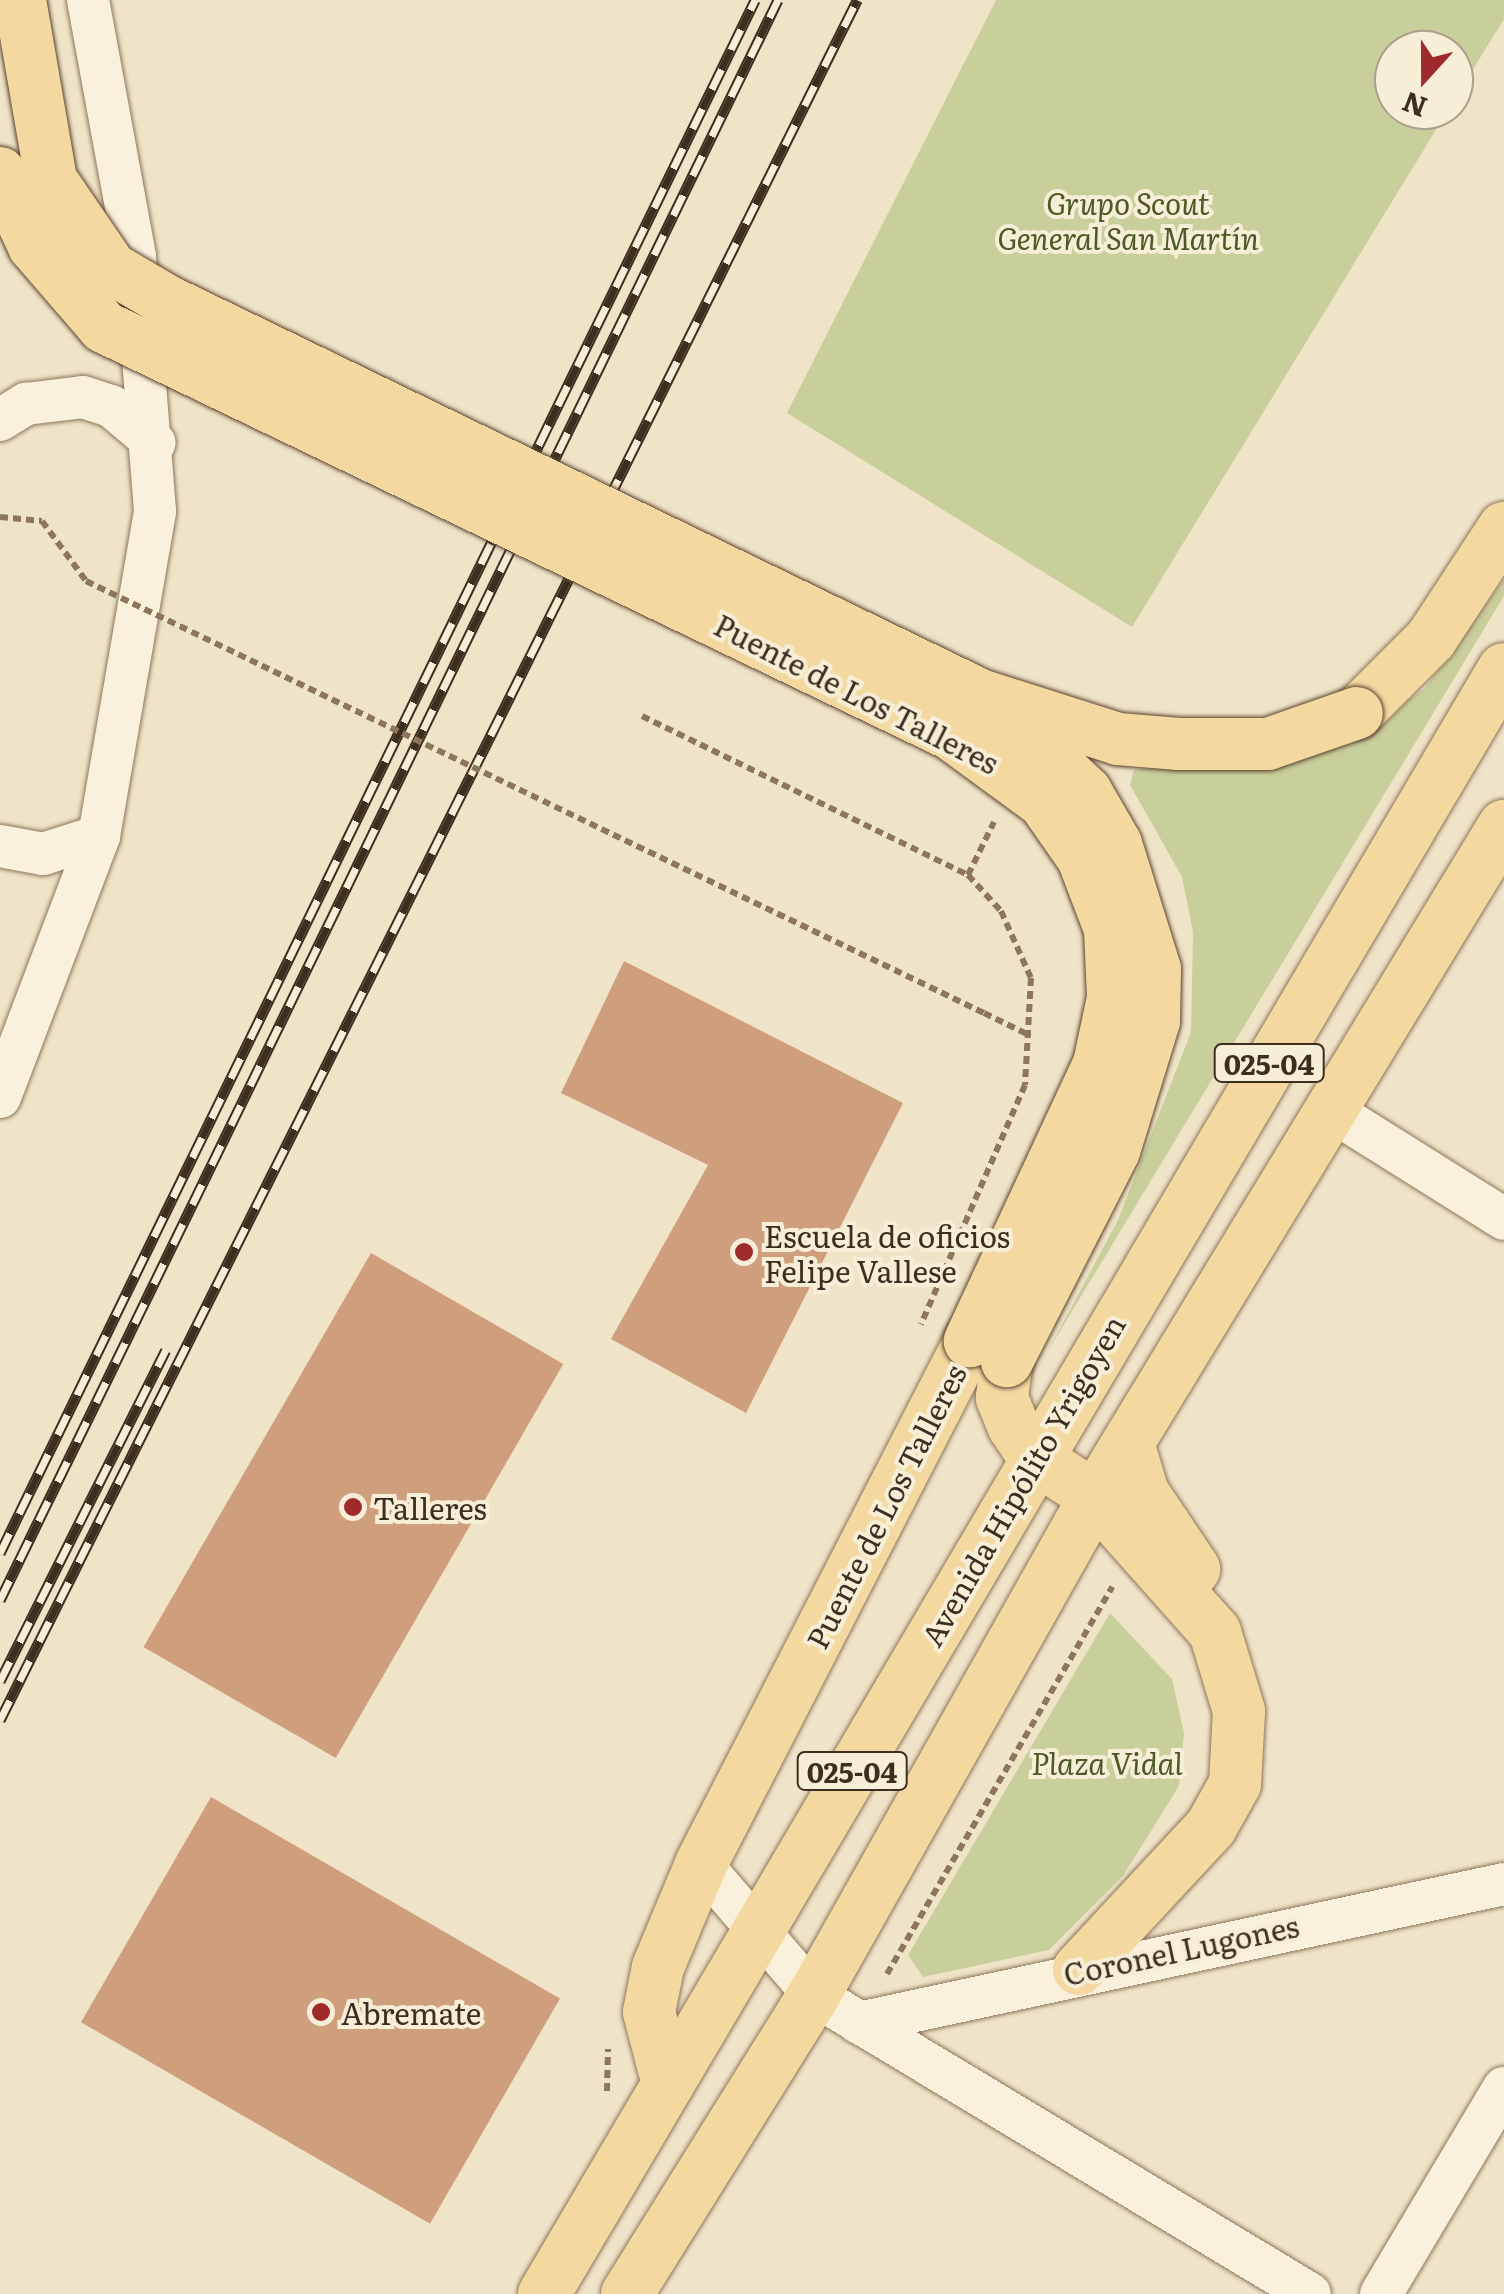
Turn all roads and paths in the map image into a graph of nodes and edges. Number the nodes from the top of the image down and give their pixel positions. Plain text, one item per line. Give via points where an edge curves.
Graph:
1 (20, 0) edge
2 (88, 0) edge
3 (0, 173) edge
4 (0, 420) edge
5 (156, 443) junction
6 (0, 518) edge
7 (1504, 528) edge
8 (1504, 669) edge
9 (980, 695) junction
10 (642, 716) dead end
11 (997, 816) dead end
12 (1504, 826) edge
13 (99, 836) junction
14 (0, 846) edge
15 (968, 875) junction
16 (0, 1097) edge
17 (1332, 1111) junction
18 (1504, 1219) edge
19 (989, 1351) junction
20 (1128, 1443) junction
21 (1034, 1457) junction
22 (1095, 1497) junction
23 (1137, 1545) junction
24 (1214, 1632) junction
25 (701, 1864) junction
26 (1504, 1884) edge
27 (758, 1934) junction
28 (1079, 1969) junction
29 (814, 1996) junction
30 (859, 2022) junction
31 (668, 2084) junction
32 (1504, 2088) edge
33 (544, 2294) edge
34 (627, 2294) edge
35 (1310, 2294) edge
36 (1381, 2294) edge

1 - 9 main road, Puente de Los Talleres, bridge via 51,180 111,268
2 - 5 street via 135,256
3 - 19 main road, Puente de Los Talleres, bridge via 44,262 104,327 951,734 1044,802 1083,858 1110,929 1112,998 1099,1064
4 - 5 street via 26,404 83,398 111,406
5 - 13 street via 151,569
6 - 15 path, bridge via 42,520 86,581 1031,1036 1031,978 1001,910
7 - 9 main road, Puente de Los Talleres, bridge via 1431,638 1356,713 1268,744 1118,740
8 - 21 main road, Avenida Hipólito Yrigoyen / 025-04
9 - 19 main road, Puente de Los Talleres, bridge via 1086,792 1116,844 1155,969 1154,1021 1114,1151
10 - 15 path
11 - 15 path
12 - 17 main road, 025-04
13 - 14 street via 43,854
13 - 16 street
17 - 18 street
17 - 20 main road, 025-04
19 - 21 main road, Puente de Los Talleres via 1002,1398
19 - 25 main road, Puente de Los Talleres
20 - 22 main road, 025-04
20 - 24 main road via 1143,1493 1196,1572
21 - 22 main road
21 - 27 main road, Avenida Hipólito Yrigoyen / 025-04
22 - 23 main road
22 - 29 main road, 025-04
23 - 24 main road
23 - 30 path
24 - 28 main road via 1239,1711 1235,1784 1186,1859
25 - 27 street
25 - 31 main road, Puente de Los Talleres via 649,2012
26 - 28 street, Coronel Lugones
27 - 29 street
27 - 31 main road, Avenida Hipólito Yrigoyen / 025-04
28 - 30 street, Coronel Lugones
29 - 30 street
29 - 34 main road, 025-04
30 - 35 street
31 - 33 main road, Avenida Hipólito Yrigoyen / 025-04
32 - 36 street

